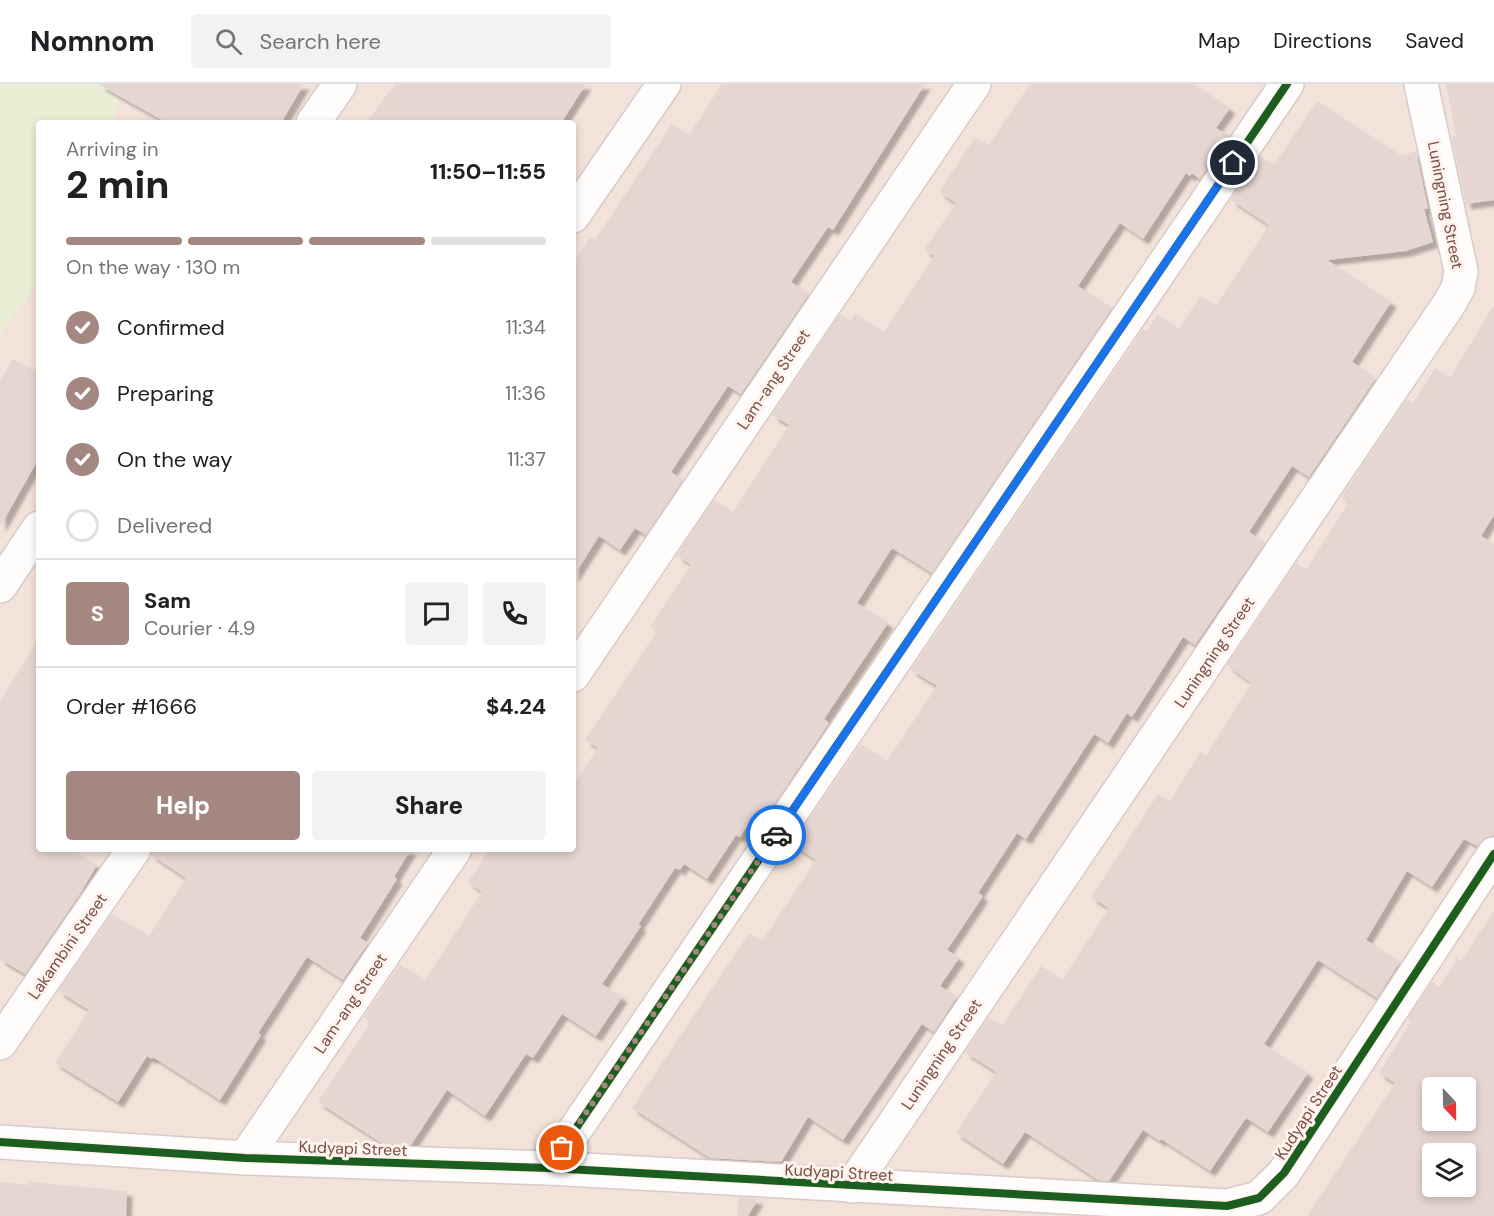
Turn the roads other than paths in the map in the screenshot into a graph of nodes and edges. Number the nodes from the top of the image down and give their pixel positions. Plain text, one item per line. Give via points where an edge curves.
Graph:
1 (340, 84) edge
2 (664, 84) edge
3 (974, 84) edge
4 (1287, 84) edge
5 (1421, 84) edge
6 (315, 120) edge
7 (576, 212) edge
8 (36, 532) edge
9 (0, 586) edge
10 (576, 671) edge
11 (132, 852) edge
12 (453, 852) edge
13 (1494, 854) edge
14 (0, 1043) edge
15 (0, 1142) edge
16 (245, 1158) junction
17 (549, 1168) junction
18 (852, 1186) junction

1 - 6 street
2 - 7 street
3 - 10 street, Lam-ang Street
4 - 17 street
5 - 18 street, Luningning Street via 1461,271 1458,288
8 - 9 street
11 - 14 street, Lakambini Street
12 - 16 street, Lam-ang Street
13 - 18 street, Kudyapi Street via 1284,1173 1259,1198 1227,1206
15 - 16 street, Kudyapi Street
16 - 17 street, Kudyapi Street
17 - 18 street, Kudyapi Street

